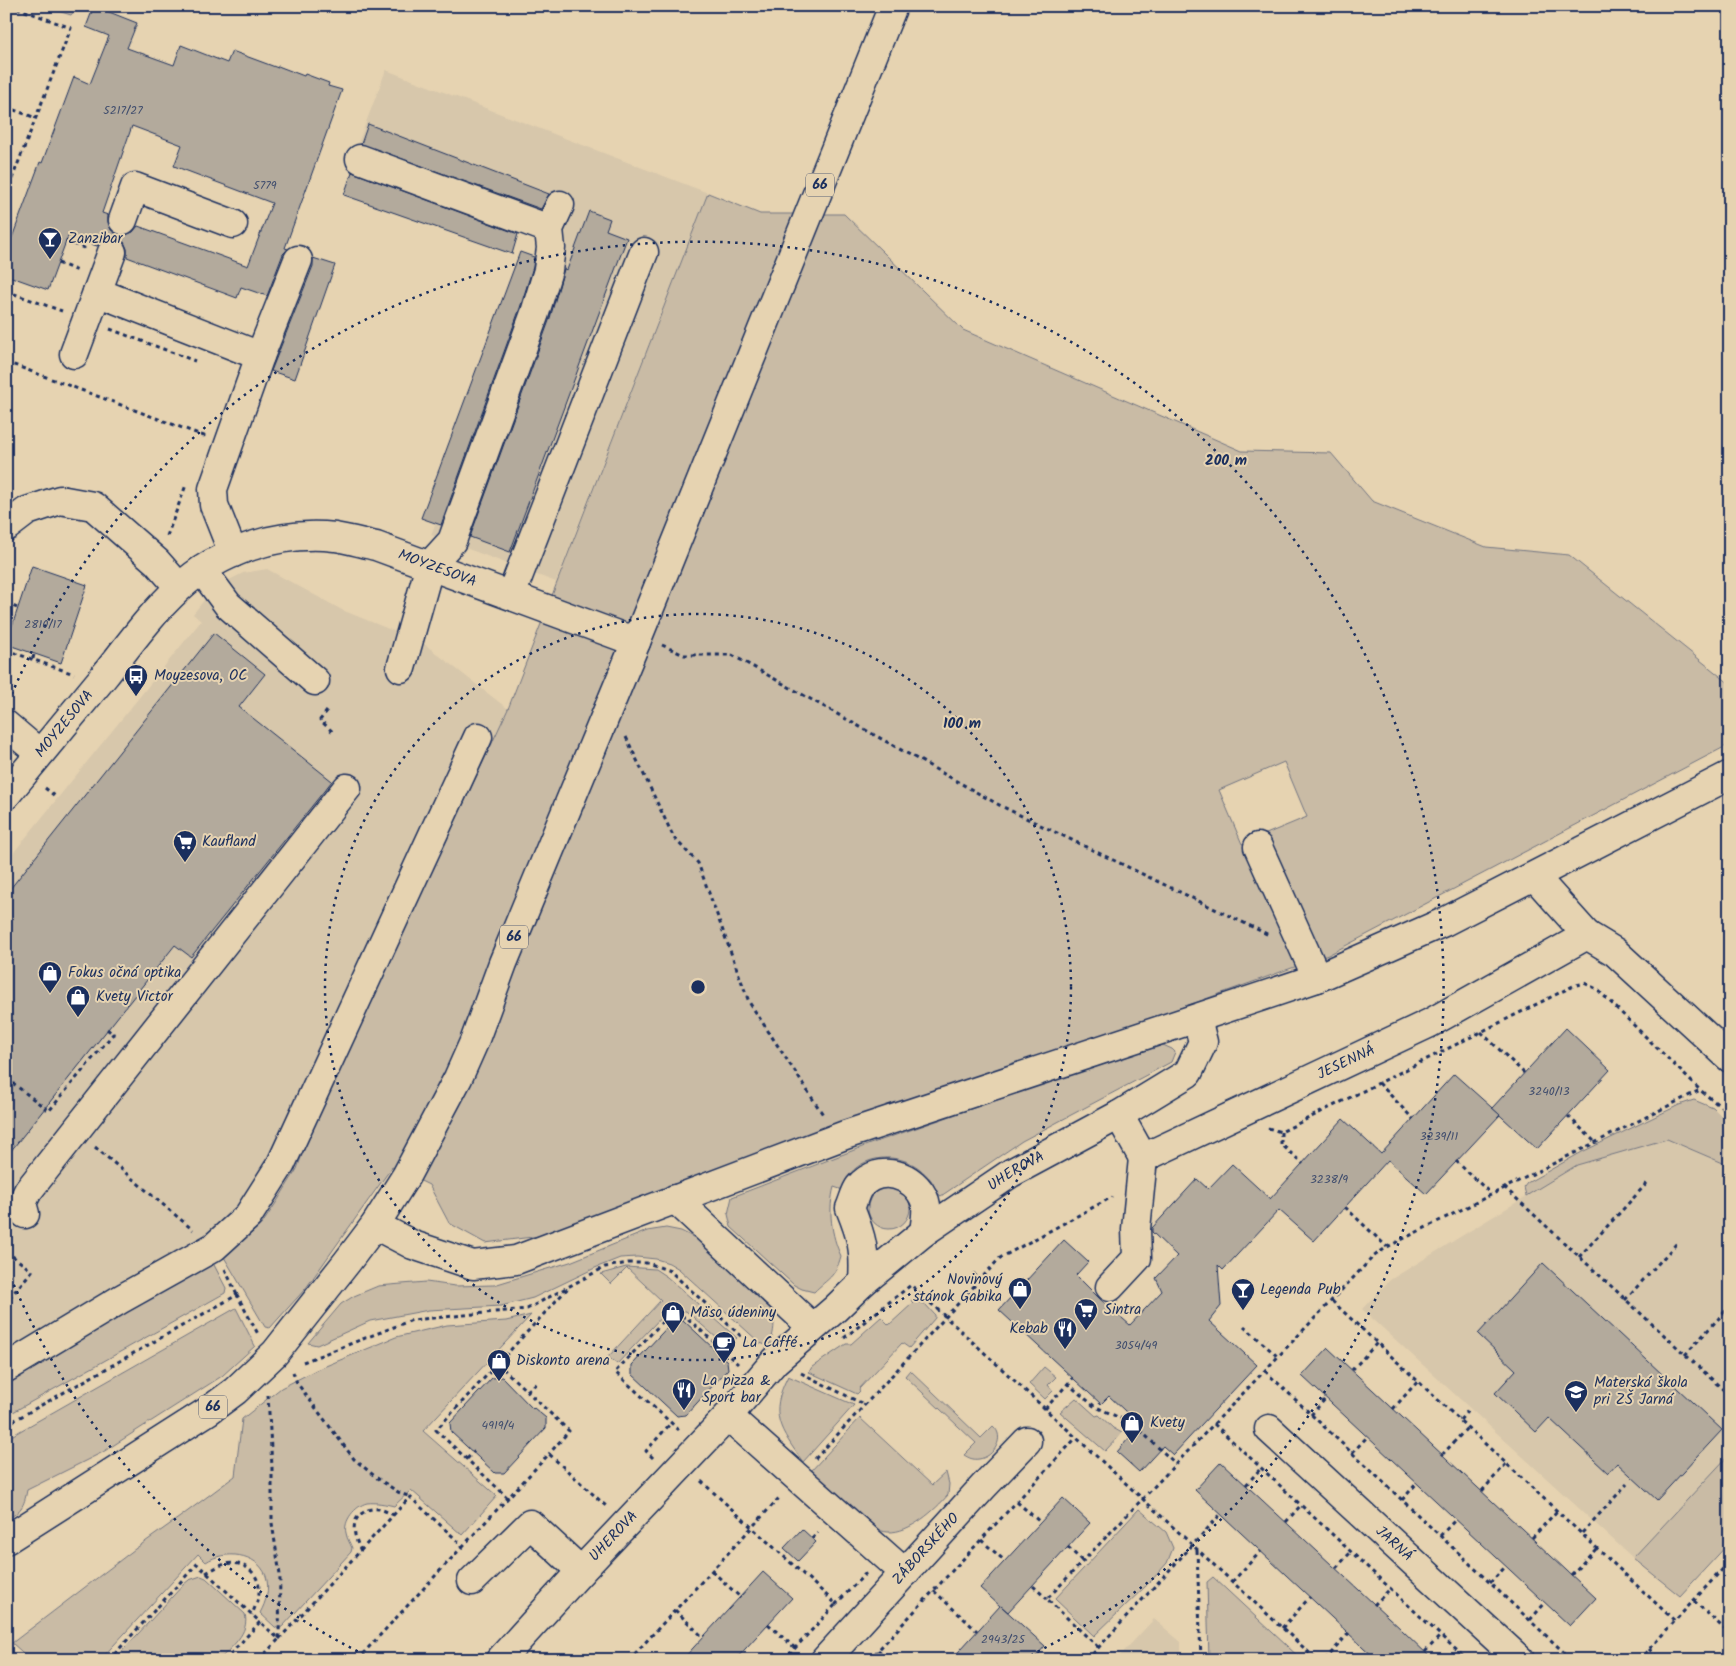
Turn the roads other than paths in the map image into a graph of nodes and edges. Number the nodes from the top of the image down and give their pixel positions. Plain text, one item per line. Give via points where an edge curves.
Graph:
1 (892, 6) edge
2 (360, 159) dead end
3 (560, 204) dead end
4 (123, 220) dead end
5 (233, 224) dead end
6 (549, 229) junction
7 (112, 252) dead end
8 (644, 252) dead end
9 (298, 260) dead end
10 (97, 292) junction
11 (74, 354) dead end
12 (260, 356) junction
13 (6, 527) edge
14 (234, 553) junction
15 (430, 565) junction
16 (202, 570) junction
17 (179, 587) junction
18 (511, 595) junction
19 (636, 642) junction
20 (401, 668) dead end
21 (315, 682) dead end
22 (6, 725) edge
23 (478, 737) dead end
24 (39, 753) junction
25 (1724, 781) edge
26 (347, 788) dead end
27 (6, 795) edge
28 (1258, 847) dead end
29 (1535, 877) junction
30 (1587, 935) junction
31 (1317, 978) junction
32 (1197, 1019) junction
33 (1730, 1058) edge
34 (1119, 1115) junction
35 (1142, 1170) junction
36 (675, 1199) junction
37 (25, 1214) dead end
38 (375, 1225) junction
39 (924, 1232) junction
40 (862, 1282) junction
41 (1110, 1287) dead end
42 (812, 1327) junction
43 (6, 1368) edge
44 (728, 1416) junction
45 (1269, 1429) dead end
46 (1027, 1441) dead end
47 (6, 1540) edge
48 (581, 1571) junction
49 (905, 1573) junction
50 (472, 1581) dead end
51 (500, 1660) edge
52 (826, 1660) edge
53 (1520, 1660) edge

1 - 19 street, 66
2 - 6 street
3 - 6 street
4 - 5 street via 135,187
6 - 15 street via 548,270 536,313 452,541
7 - 10 street
8 - 18 street
9 - 12 street
10 - 11 street
10 - 12 street
12 - 14 street via 213,489 214,505
13 - 17 street via 27,511 60,500 93,506 157,562
14 - 15 street, MOYZESOVA via 265,542 335,537 376,546
14 - 16 street, MOYZESOVA
15 - 18 street, MOYZESOVA
15 - 20 street
16 - 17 street, MOYZESOVA
16 - 21 street via 228,605
17 - 24 street, MOYZESOVA
18 - 19 street, MOYZESOVA
19 - 38 street, 66 via 458,1078 418,1154
22 - 24 street
23 - 43 street via 281,1164 248,1216 214,1247
24 - 27 street, MOYZESOVA
25 - 29 street
26 - 37 street via 28,1191 22,1203
28 - 31 street
29 - 30 street
29 - 31 street via 1444,922
30 - 33 street via 1615,952
30 - 35 street, JESENNÁ via 1430,1023
31 - 32 street
32 - 34 street, UHEROVA via 1203,1042 1188,1073
32 - 36 street via 838,1138
34 - 35 street
34 - 39 street, UHEROVA via 1011,1172
35 - 41 street via 1136,1229 1137,1258
36 - 38 street via 516,1260 472,1265 413,1245
36 - 42 street
38 - 47 street, 66 via 275,1353 235,1391
39 - 40 street, UHEROVA
39 - 40 street via 925,1201 910,1180 892,1173 875,1175 858,1187 850,1208 862,1237
40 - 42 street, UHEROVA
42 - 44 street, UHEROVA via 775,1361
44 - 48 street, UHEROVA
44 - 49 street
45 - 53 street, JARNÁ
46 - 49 street, ZÁBORSKÉHO
48 - 50 street via 530,1524
48 - 51 street, UHEROVA
49 - 52 street, ZÁBORSKÉHO

